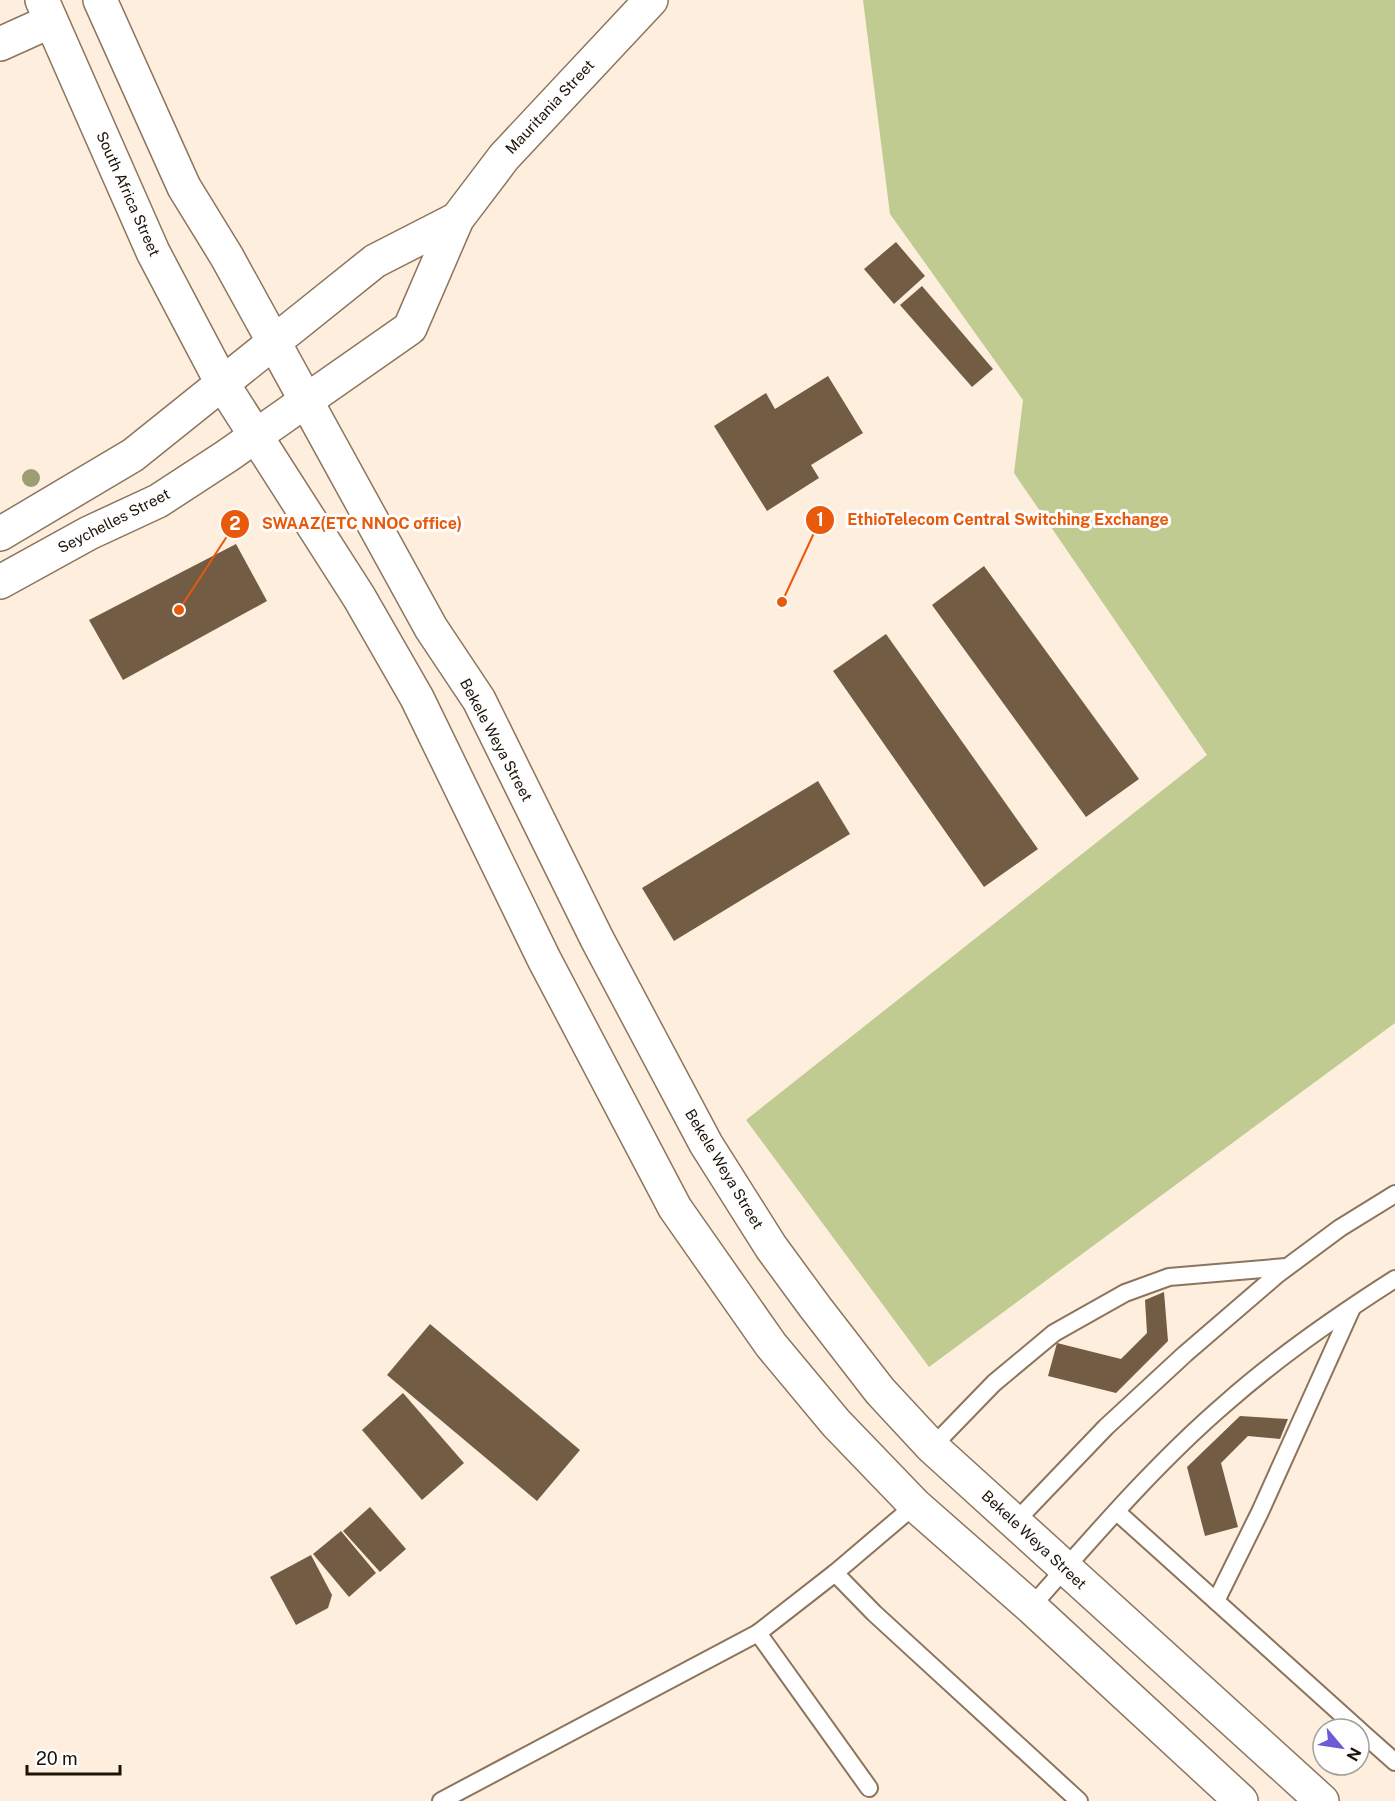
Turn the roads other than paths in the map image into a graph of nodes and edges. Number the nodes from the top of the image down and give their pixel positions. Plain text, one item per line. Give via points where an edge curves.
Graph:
1 (100, 0) edge
2 (651, 0) edge
3 (47, 11) edge
4 (0, 44) edge
5 (457, 219) junction
6 (273, 343) junction
7 (222, 383) junction
8 (306, 401) junction
9 (256, 436) junction
10 (0, 534) edge
11 (0, 582) edge
12 (1395, 1194) edge
13 (1287, 1267) junction
14 (1395, 1279) edge
15 (1352, 1307) junction
16 (932, 1447) junction
17 (915, 1505) junction
18 (1117, 1512) junction
19 (1015, 1522) junction
20 (1065, 1569) junction
21 (835, 1573) junction
22 (1216, 1601) junction
23 (1031, 1607) junction
24 (758, 1633) junction
25 (1346, 1717) edge
26 (1371, 1740) edge
27 (1395, 1762) edge
28 (869, 1788) dead end
29 (1070, 1799) edge
30 (441, 1801) edge
31 (1241, 1801) edge
32 (1322, 1801) edge

1 - 6 main road via 184,187
2 - 5 main road, Mauritania Street via 504,157
3 - 4 main road
3 - 7 main road, South Africa Street via 153,252
5 - 6 main road, Mauritania Street via 375,261
5 - 8 main road, Mauritania Street via 410,328
6 - 7 main road, Mauritania Street
6 - 8 main road, Bekele Weya Street
7 - 9 main road, South Africa Street
7 - 10 main road via 133,454
8 - 9 main road, Seychelles Street
8 - 16 main road, Bekele Weya Street via 431,628 479,700 597,939 706,1144 771,1247 815,1307 880,1391
9 - 11 main road, Seychelles Street via 158,501 89,532
9 - 17 main road, South Africa Street via 360,597 417,698 544,959 675,1208 771,1345 836,1423
12 - 13 lane
13 - 16 lane via 1169,1277 1125,1293 1054,1333 994,1383
13 - 19 lane via 1106,1427
14 - 15 lane
15 - 18 lane via 1226,1403
15 - 22 lane
16 - 19 main road, Bekele Weya Street
17 - 21 lane
17 - 23 main road, South Africa Street
18 - 20 lane
18 - 22 lane
19 - 20 main road, Bekele Weya Street
20 - 23 lane
20 - 32 main road, Bekele Weya Street
21 - 24 lane
21 - 29 lane
22 - 25 lane
23 - 31 main road, South Africa Street
24 - 28 lane
24 - 30 lane
26 - 27 lane

